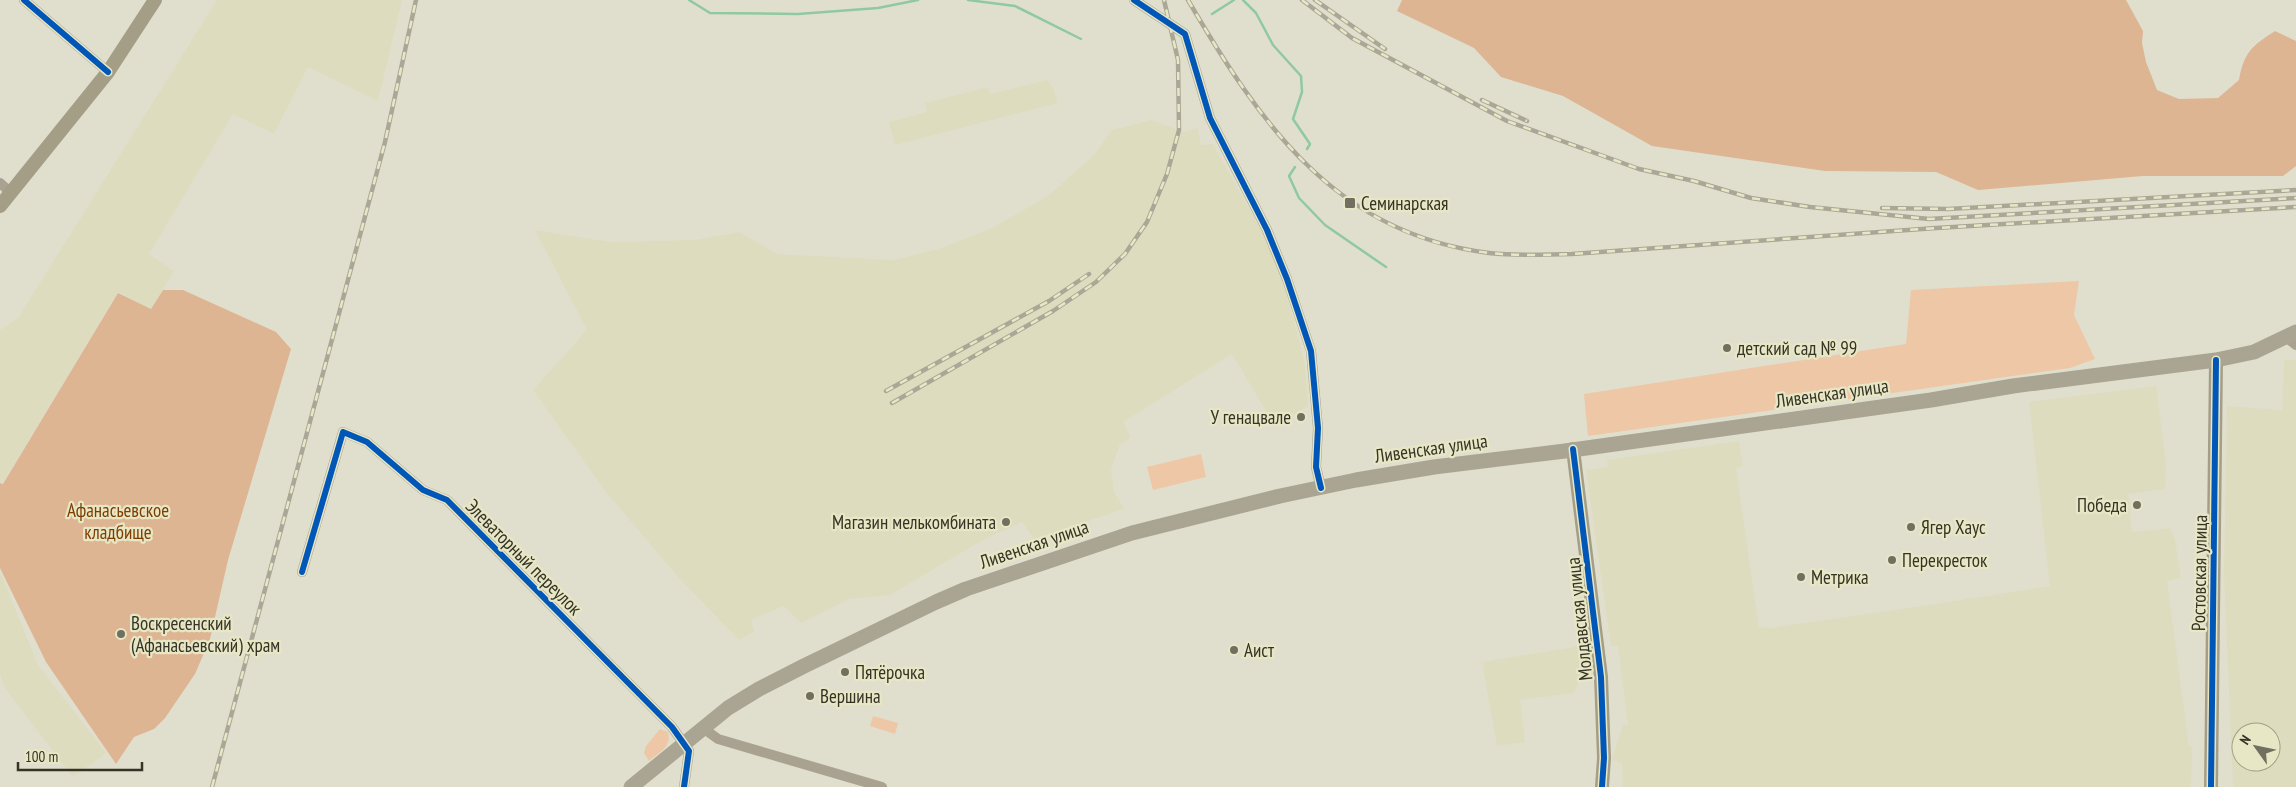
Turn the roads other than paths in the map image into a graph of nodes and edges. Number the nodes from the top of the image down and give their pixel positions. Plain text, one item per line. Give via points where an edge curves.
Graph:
1 (24, 0) edge
2 (155, 0) edge
3 (1134, 0) edge
4 (108, 72) junction
5 (5, 188) edge
6 (0, 206) edge
7 (2293, 338) edge
8 (2216, 360) junction
9 (1574, 449) junction
10 (1321, 488) junction
11 (302, 572) dead end
12 (703, 728) junction
13 (684, 743) junction
14 (631, 787) edge
15 (684, 787) edge
16 (882, 787) edge
17 (1602, 787) edge
18 (2211, 787) edge

1 - 4 street
2 - 4 street
3 - 10 street via 1185,34 1210,118 1267,230 1287,279 1311,351 1318,428 1316,467
4 - 5 street
5 - 6 street
7 - 8 main road, Ливенская улица via 2254,352
8 - 9 main road, Ливенская улица
8 - 18 street, Ростовская улица
9 - 10 main road, Ливенская улица via 1434,467
9 - 17 street, Молдавская улица via 1601,678
10 - 12 main road, Ливенская улица via 1132,533 993,578 936,602 759,689
11 - 13 street, Элеваторный переулок via 343,432 367,442 423,490 447,500
12 - 13 main road, Ливенская улица
12 - 16 street via 718,739
13 - 14 main road, Ливенская улица
13 - 15 street via 689,751 689,763

